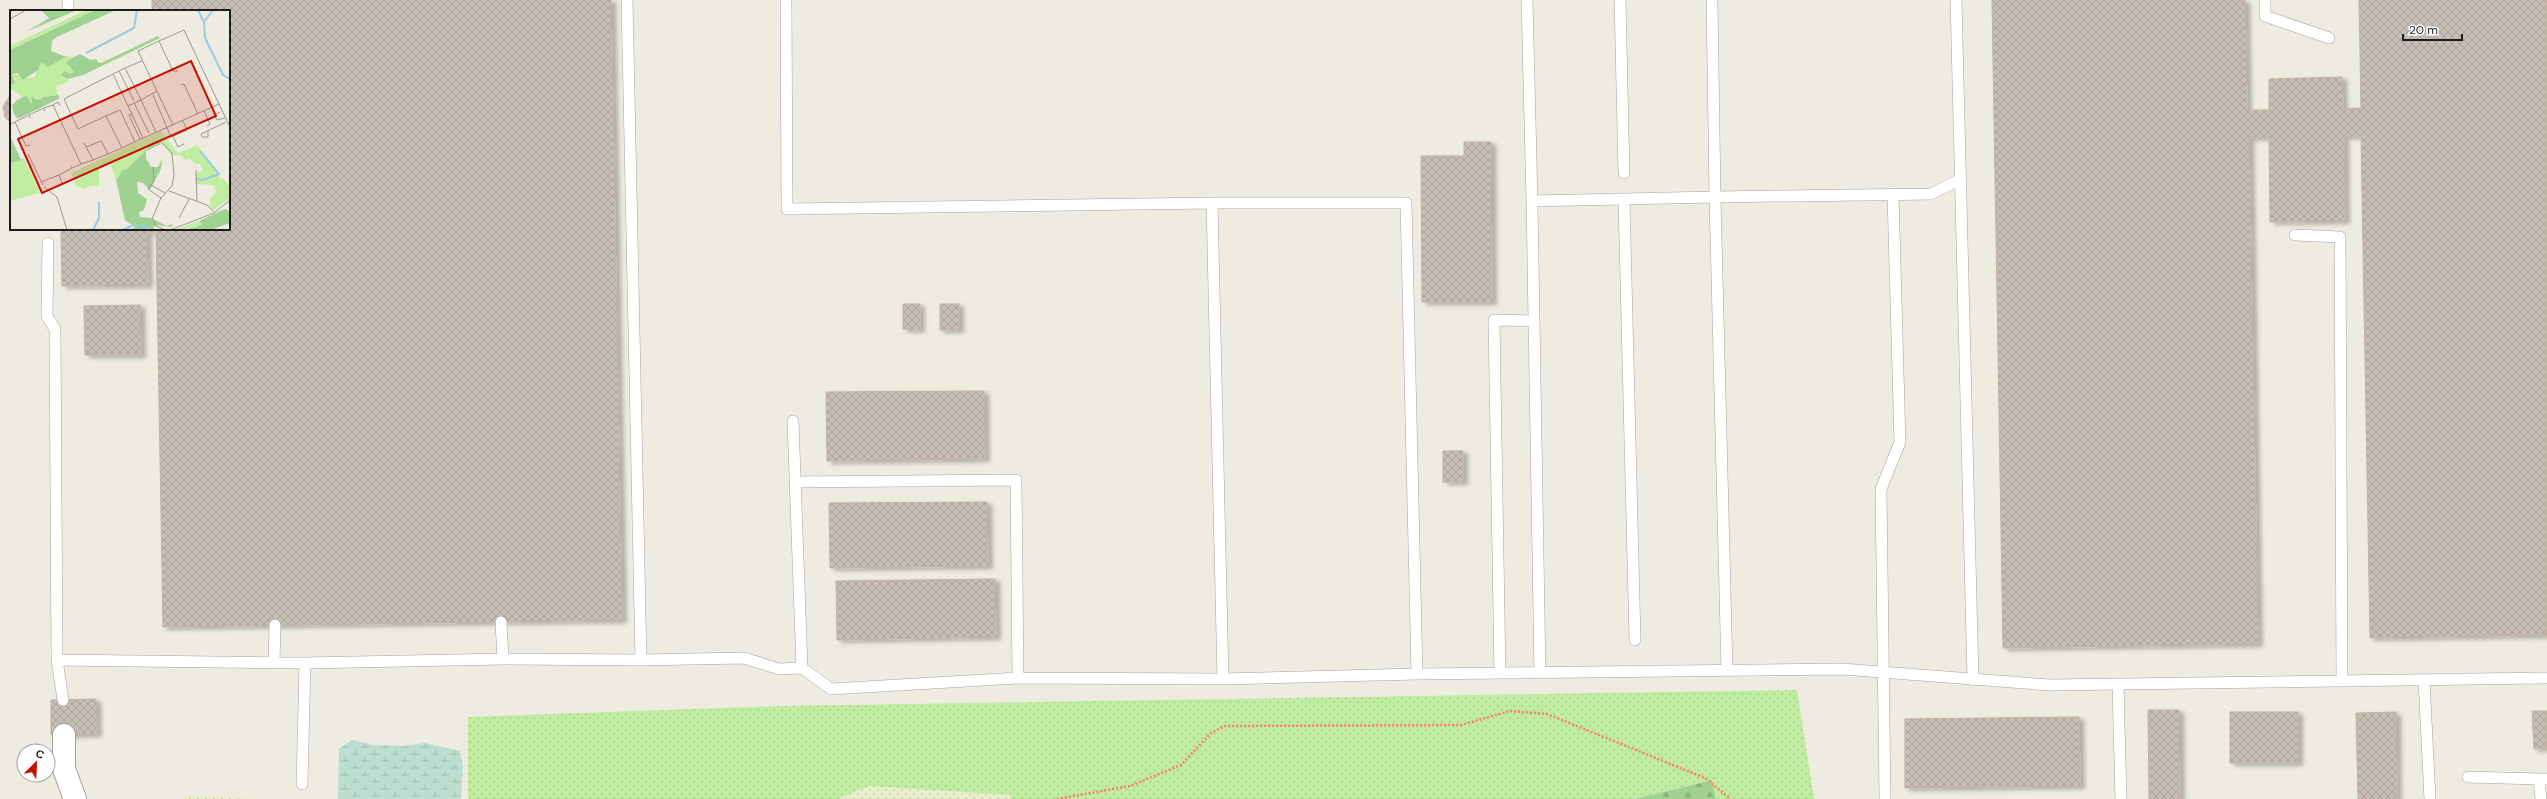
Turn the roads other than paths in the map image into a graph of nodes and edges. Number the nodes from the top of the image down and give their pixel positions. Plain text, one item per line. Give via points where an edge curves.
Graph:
1 (627, 0) edge
2 (786, 0) edge
3 (1528, 0) edge
4 (1620, 0) edge
5 (1712, 0) edge
6 (1956, 0) edge
7 (2265, 0) edge
8 (2329, 38) dead end
9 (1624, 173) dead end
10 (1961, 179) junction
11 (1893, 195) junction
12 (1715, 197) junction
13 (1624, 199) junction
14 (1532, 201) junction
15 (1212, 203) junction
16 (2295, 235) dead end
17 (48, 243) dead end
18 (1534, 321) junction
19 (793, 421) dead end
20 (795, 482) junction
21 (501, 622) dead end
22 (275, 625) dead end
23 (1635, 640) dead end
24 (57, 660) junction
25 (503, 660) junction
26 (641, 660) junction
27 (274, 663) junction
28 (305, 663) junction
29 (802, 668) junction
30 (1727, 671) junction
31 (1540, 672) junction
32 (1500, 673) junction
33 (1884, 673) junction
34 (1417, 674) junction
35 (1018, 678) junction
36 (2547, 678) edge
37 (1223, 679) junction
38 (1973, 680) junction
39 (2424, 680) junction
40 (2342, 681) junction
41 (2118, 685) junction
42 (63, 700) dead end
43 (64, 735) dead end
44 (2468, 776) dead end
45 (2543, 779) edge
46 (302, 784) dead end
47 (75, 799) edge
48 (1885, 799) edge
49 (2121, 799) edge
50 (2430, 799) edge
51 (2541, 799) edge

1 - 26 lane
2 - 15 lane via 787,209
3 - 14 lane
4 - 9 lane
5 - 12 lane
6 - 10 lane
7 - 8 lane via 2265,16
10 - 11 lane via 1931,194
10 - 38 lane
11 - 12 lane
11 - 33 lane via 1900,442 1881,489
12 - 13 lane
12 - 30 lane
13 - 14 lane
13 - 23 lane
14 - 18 lane
15 - 34 lane via 1406,203
15 - 37 lane
16 - 40 lane via 2340,237
17 - 24 lane via 47,316 55,329
18 - 31 lane
18 - 32 lane via 1494,320
19 - 20 lane
20 - 29 lane
20 - 35 lane via 1016,480
21 - 25 lane
22 - 27 lane
24 - 27 lane
24 - 42 lane
25 - 26 lane
25 - 28 lane
26 - 29 lane via 744,658 779,669
27 - 28 lane
28 - 46 lane
29 - 35 lane via 831,689
30 - 31 lane
30 - 33 lane via 1842,670
31 - 32 lane
32 - 34 lane
33 - 38 lane
33 - 48 lane
34 - 37 lane
35 - 37 lane
36 - 39 lane
38 - 41 lane via 2049,686
39 - 40 lane
39 - 50 lane
40 - 41 lane
41 - 49 lane
43 - 47 street via 64,769
44 - 45 lane
45 - 51 lane

